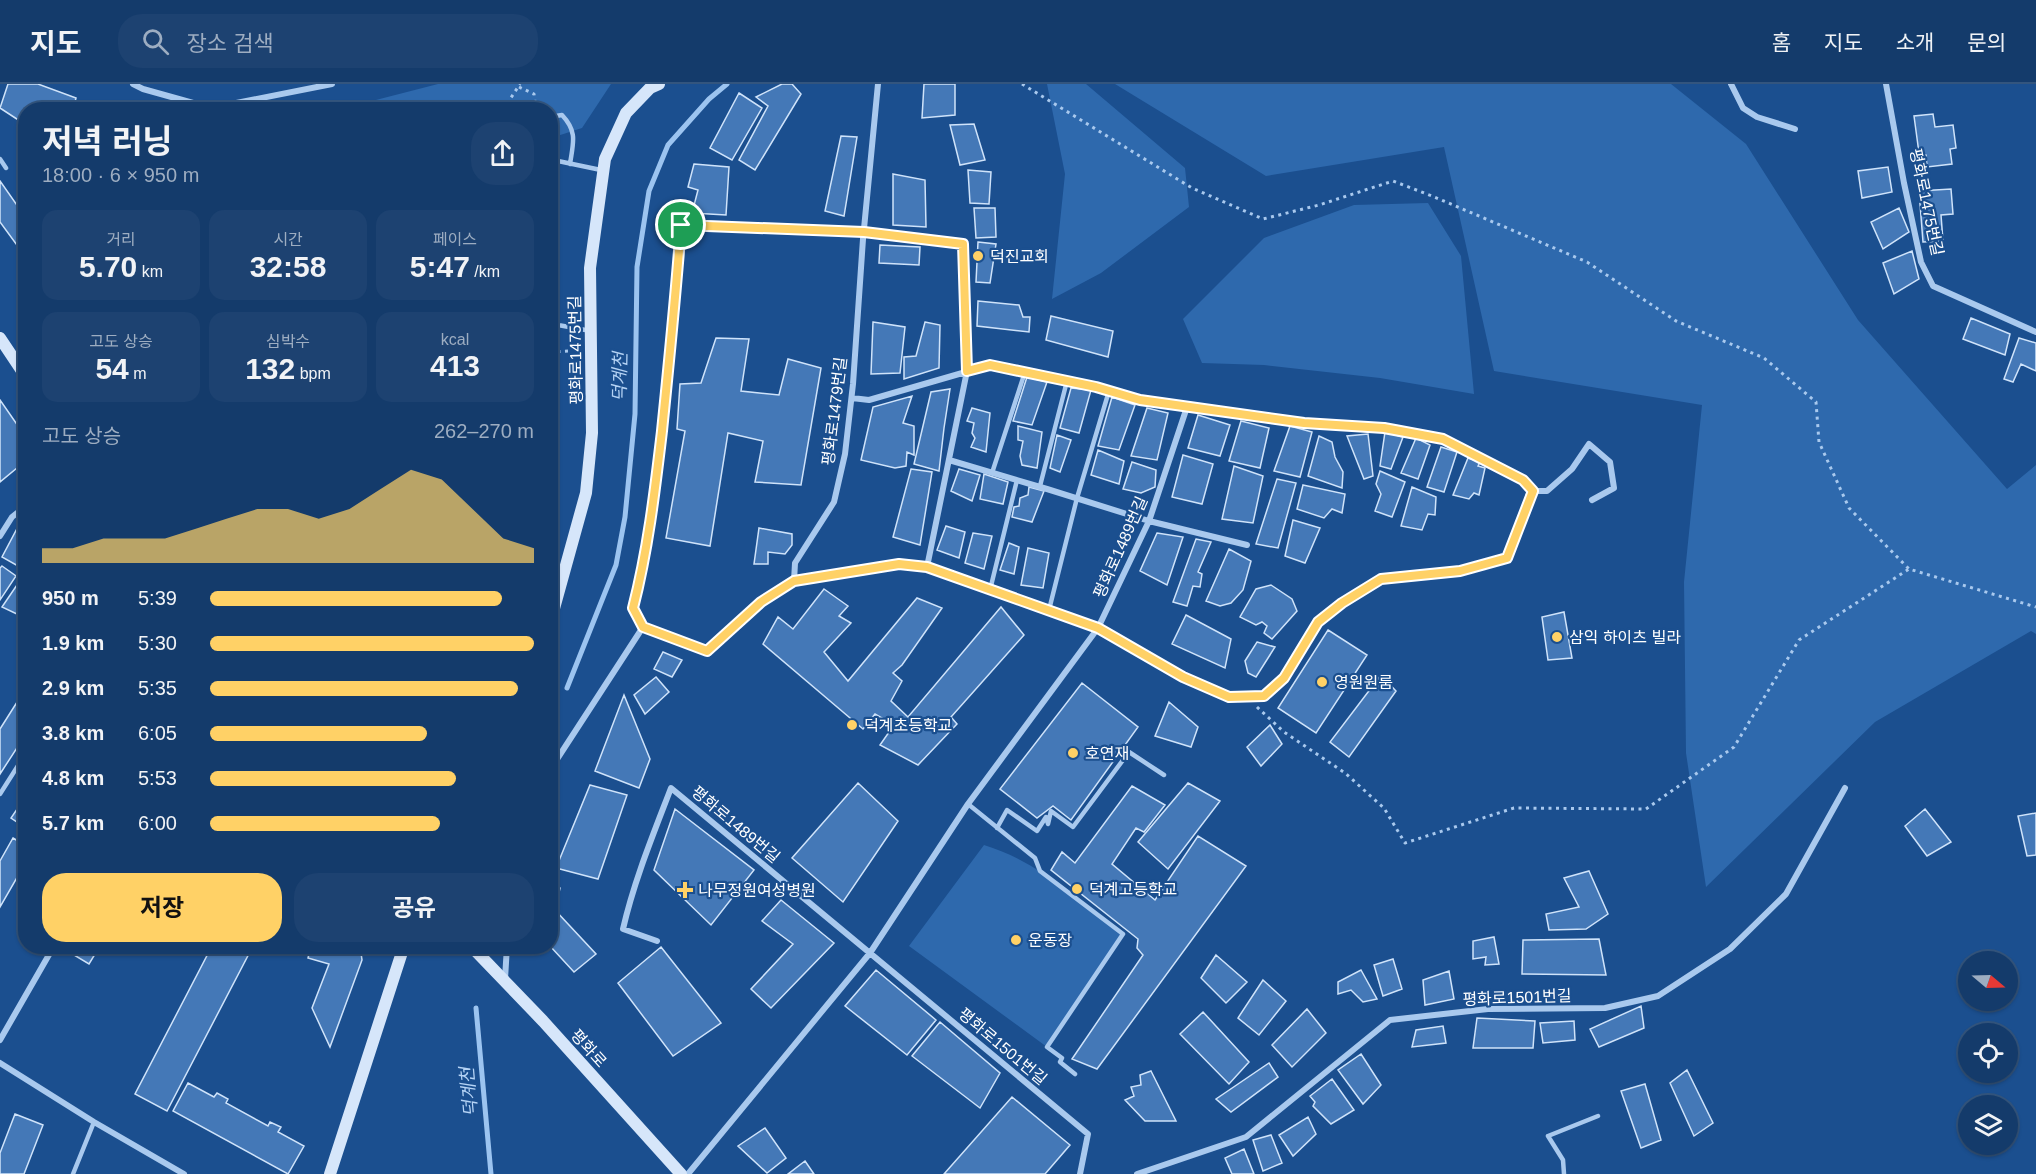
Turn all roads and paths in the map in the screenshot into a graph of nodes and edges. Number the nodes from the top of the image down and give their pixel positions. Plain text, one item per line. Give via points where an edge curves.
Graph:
1 (133, 84) edge
2 (332, 84) edge
3 (878, 84) edge
4 (1022, 84) edge
5 (1731, 84) edge
6 (1886, 84) edge
7 (654, 85) edge
8 (520, 86) edge
9 (190, 102) edge
10 (241, 102) edge
11 (509, 102) edge
12 (535, 102) edge
13 (558, 116) edge
14 (1795, 129) dead end
15 (0, 159) edge
16 (558, 161) edge
17 (570, 164) junction
18 (6, 168) dead end
19 (603, 170) junction
20 (864, 232) junction
21 (558, 325) edge
22 (591, 331) junction
23 (2036, 332) edge
24 (0, 338) edge
25 (569, 351) dead end
26 (558, 352) edge
27 (18, 364) edge
28 (967, 371) junction
29 (1025, 372) junction
30 (1067, 381) junction
31 (1109, 391) junction
32 (852, 398) junction
33 (1187, 407) junction
34 (949, 460) junction
35 (992, 473) junction
36 (1017, 480) junction
37 (1040, 486) junction
38 (1533, 491) junction
39 (1077, 498) junction
40 (1592, 500) dead end
41 (18, 512) edge
42 (1149, 521) junction
43 (0, 536) edge
44 (1247, 545) dead end
45 (927, 567) junction
46 (1909, 569) junction
47 (794, 581) junction
48 (558, 587) edge
49 (990, 590) junction
50 (2036, 607) edge
51 (1049, 610) junction
52 (643, 627) junction
53 (1098, 628) junction
54 (1246, 696) junction
55 (558, 758) edge
56 (18, 766) edge
57 (1164, 775) dead end
58 (1845, 788) dead end
59 (0, 794) edge
60 (968, 804) junction
61 (998, 828) junction
62 (657, 941) dead end
63 (870, 953) junction
64 (49, 954) edge
65 (402, 954) edge
66 (479, 954) edge
67 (507, 954) edge
68 (505, 982) junction
69 (0, 1040) edge
70 (0, 1063) edge
71 (1075, 1074) dead end
72 (1598, 1116) dead end
73 (94, 1122) junction
74 (73, 1174) edge
75 (184, 1174) edge
76 (330, 1174) edge
77 (681, 1174) edge
78 (688, 1174) edge
79 (1080, 1174) edge
80 (1137, 1174) edge
81 (1564, 1174) edge

1 - 9 street
2 - 10 street
3 - 20 street, 평화로1479번길
4 - 46 path via 1192,188 1263,219 1393,181 1587,262 1676,321 1764,358 1816,402 1818,442 1849,507
5 - 14 street via 1743,108 1757,117
6 - 23 street, 평화로1475번길 via 1921,262 1933,286
7 - 19 main road, 평화로1475번길 via 626,113
8 - 11 path
8 - 12 path via 534,94
13 - 17 lane via 572,125
15 - 18 lane
16 - 17 lane
17 - 19 lane
19 - 22 main road, 평화로1475번길 via 590,268
20 - 28 street via 963,244
20 - 32 street, 평화로1479번길
20 - 52 street via 681,225 657,468 633,608
21 - 22 lane
22 - 48 main road, 평화로1475번길 via 592,433 586,493
24 - 27 main road
25 - 26 path
28 - 29 street via 990,365
28 - 32 street via 869,400
28 - 34 street
29 - 30 street
29 - 35 lane
30 - 31 street
30 - 37 lane
31 - 33 street
31 - 39 lane
32 - 47 street, 평화로1479번길 via 834,502 795,563
33 - 38 street via 1304,423 1384,428 1443,439 1523,480
33 - 42 street, 평화로1489번길
34 - 35 street
34 - 45 street
35 - 36 street
36 - 37 street
36 - 49 lane
37 - 39 street
38 - 40 street via 1547,491 1572,469 1589,444 1610,462 1614,488
38 - 54 street via 1507,558 1460,571 1381,579 1318,622 1284,678 1264,696
39 - 42 street
39 - 51 lane
41 - 43 street
42 - 44 street
42 - 53 street, 평화로1489번길
45 - 47 street via 899,564
45 - 49 street
46 - 50 path
46 - 54 path via 1799,640 1734,747 1646,809 1514,808 1405,843 1384,808 1345,773 1284,732
47 - 52 street via 761,602 707,651
49 - 51 street
51 - 53 street
52 - 55 street
53 - 54 street via 1183,677 1229,697
53 - 60 street, 평화로1489번길
56 - 59 lane
57 - 61 lane via 1129,752 1073,827 1051,811 1048,824 1046,817 1037,831 1006,810
58 - 80 street, 평화로1501번길 via 1786,894 1730,949 1659,996 1605,1008 1488,1010 1390,1020 1246,1137
60 - 61 lane
60 - 63 street, 평화로1489번길
61 - 71 lane via 1035,858 1040,871 1123,934 1047,1047
62 - 63 street, 평화로1489번길 via 623,929 671,788
63 - 78 street, 평화로1489번길
63 - 79 street, 평화로1501번길 via 1088,1134
64 - 69 street
65 - 76 main road
66 - 68 main road, 평화로
67 - 68 street
68 - 77 main road, 평화로
70 - 73 street
72 - 81 lane via 1548,1137 1563,1160
73 - 74 lane
73 - 75 street

